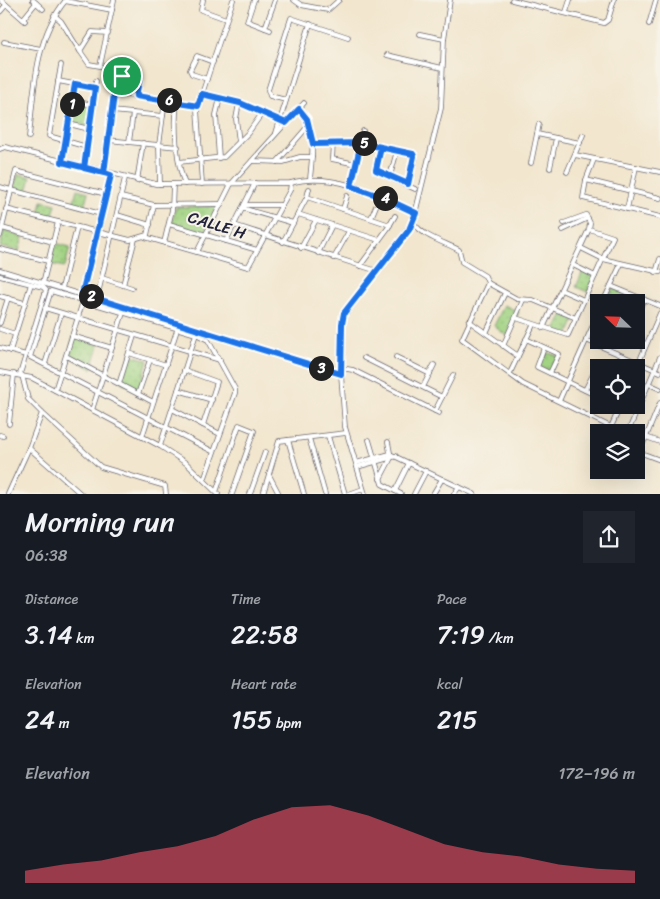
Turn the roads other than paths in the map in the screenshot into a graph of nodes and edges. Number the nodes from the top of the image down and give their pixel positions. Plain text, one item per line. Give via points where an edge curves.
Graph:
1 (1, 0) edge
2 (66, 0) edge
3 (114, 0) edge
4 (203, 0) edge
5 (233, 0) edge
6 (254, 0) edge
7 (275, 0) edge
8 (294, 0) edge
9 (338, 0) edge
10 (450, 0) edge
11 (512, 0) edge
12 (570, 0) edge
13 (614, 0) edge
14 (656, 0) edge
15 (34, 1) edge
16 (6, 5) junction
17 (43, 8) dead end
18 (112, 10) junction
19 (0, 12) edge
20 (566, 12) junction
21 (54, 16) junction
22 (226, 19) junction
23 (310, 24) junction
24 (649, 24) dead end
25 (265, 28) junction
26 (270, 30) dead end
27 (108, 34) junction
28 (420, 34) dead end
29 (348, 36) dead end
30 (444, 39) junction
31 (4, 42) dead end
32 (41, 49) junction
33 (80, 51) junction
34 (387, 55) dead end
35 (213, 62) junction
36 (61, 65) dead end
37 (442, 68) junction
38 (207, 79) junction
39 (58, 81) junction
40 (96, 81) dead end
41 (75, 84) junction
42 (95, 88) junction
43 (114, 94) junction
44 (202, 94) junction
45 (136, 96) junction
46 (220, 98) junction
47 (286, 100) junction
48 (72, 101) junction
49 (166, 101) junction
50 (178, 102) junction
51 (240, 103) junction
52 (304, 103) dead end
53 (93, 105) junction
54 (198, 106) junction
55 (299, 109) junction
56 (112, 111) junction
57 (263, 112) junction
58 (133, 113) junction
59 (163, 116) junction
60 (280, 120) junction
61 (286, 123) junction
62 (69, 124) junction
63 (539, 124) dead end
64 (309, 126) junction
65 (90, 129) junction
66 (363, 131) dead end
67 (537, 134) junction
68 (276, 135) junction
69 (583, 135) dead end
70 (29, 137) dead end
71 (556, 138) junction
72 (108, 140) junction
73 (66, 141) junction
74 (129, 142) junction
75 (239, 142) junction
76 (143, 143) junction
77 (333, 143) junction
78 (361, 143) junction
79 (580, 143) junction
80 (313, 144) junction
81 (159, 145) junction
82 (87, 147) junction
83 (178, 147) junction
84 (381, 147) junction
85 (0, 149) edge
86 (397, 151) junction
87 (575, 155) junction
88 (312, 157) junction
89 (219, 158) junction
90 (594, 159) junction
91 (200, 160) junction
92 (252, 161) junction
93 (62, 162) junction
94 (179, 162) junction
95 (277, 162) junction
96 (531, 163) dead end
97 (356, 164) junction
98 (636, 167) junction
99 (84, 168) junction
100 (550, 168) dead end
101 (567, 172) dead end
102 (660, 172) edge
103 (104, 173) junction
104 (111, 175) junction
105 (390, 176) junction
106 (126, 178) junction
107 (310, 179) junction
108 (586, 180) junction
109 (137, 181) junction
110 (291, 182) junction
111 (255, 183) junction
112 (160, 184) junction
113 (173, 184) junction
114 (185, 184) junction
115 (202, 184) junction
116 (231, 184) junction
117 (408, 184) junction
118 (351, 186) junction
119 (0, 187) edge
120 (415, 189) dead end
121 (11, 190) junction
122 (308, 190) dead end
123 (631, 191) junction
124 (106, 194) junction
125 (347, 196) dead end
126 (121, 197) junction
127 (307, 197) junction
128 (660, 198) edge
129 (172, 204) junction
130 (221, 204) junction
131 (154, 205) junction
132 (282, 205) junction
133 (376, 206) dead end
134 (243, 207) junction
135 (627, 208) junction
136 (6, 209) junction
137 (343, 209) junction
138 (416, 213) junction
139 (101, 214) junction
140 (298, 214) junction
141 (117, 215) junction
142 (394, 216) dead end
143 (660, 217) edge
144 (274, 218) junction
145 (371, 218) junction
146 (588, 218) junction
147 (316, 220) junction
148 (58, 222) junction
149 (413, 222) junction
150 (564, 223) dead end
151 (169, 224) junction
152 (234, 224) junction
153 (293, 224) junction
154 (332, 225) junction
155 (390, 225) junction
156 (150, 226) junction
157 (77, 227) junction
158 (2, 228) junction
159 (589, 229) junction
160 (563, 230) dead end
161 (349, 231) junction
162 (96, 232) junction
163 (266, 234) junction
164 (206, 235) junction
165 (0, 236) edge
166 (112, 236) junction
167 (145, 237) junction
168 (135, 239) junction
169 (379, 240) junction
170 (226, 241) junction
171 (53, 242) junction
172 (164, 242) junction
173 (283, 242) junction
174 (301, 248) junction
175 (580, 248) junction
176 (0, 249) edge
177 (257, 250) junction
178 (197, 252) junction
179 (318, 253) junction
180 (334, 258) junction
181 (603, 259) junction
182 (660, 259) edge
183 (48, 262) junction
184 (573, 264) junction
185 (621, 264) junction
186 (360, 266) junction
187 (0, 270) edge
188 (377, 272) junction
189 (658, 272) edge
190 (0, 276) edge
191 (595, 276) junction
192 (102, 278) junction
193 (43, 283) junction
194 (488, 283) junction
195 (31, 284) junction
196 (124, 285) junction
197 (611, 286) junction
198 (62, 288) junction
199 (132, 288) dead end
200 (561, 290) junction
201 (505, 293) junction
202 (82, 294) junction
203 (607, 294) edge
204 (631, 294) edge
205 (0, 296) edge
206 (8, 298) junction
207 (97, 298) junction
208 (645, 299) edge
209 (524, 300) junction
210 (584, 300) junction
211 (83, 301) junction
212 (24, 303) junction
213 (660, 306) edge
214 (553, 307) junction
215 (45, 308) junction
216 (123, 313) junction
217 (660, 313) edge
218 (61, 314) junction
219 (516, 318) junction
220 (576, 318) junction
221 (78, 319) junction
222 (469, 322) junction
223 (0, 323) edge
224 (533, 325) junction
225 (543, 328) junction
226 (0, 329) edge
227 (177, 330) junction
228 (653, 330) junction
229 (117, 331) junction
230 (660, 332) edge
231 (486, 333) junction
232 (590, 333) edge
233 (15, 334) junction
234 (196, 334) junction
235 (72, 336) junction
236 (134, 336) junction
237 (526, 340) junction
238 (586, 340) junction
239 (646, 344) joint
240 (171, 346) junction
241 (503, 346) junction
242 (0, 348) edge
243 (112, 348) junction
244 (544, 348) junction
245 (10, 351) junction
246 (190, 352) junction
247 (129, 354) junction
248 (26, 355) junction
249 (66, 356) junction
250 (518, 356) junction
251 (396, 357) dead end
252 (660, 357) edge
253 (364, 358) dead end
254 (630, 359) edge
255 (640, 359) edge
256 (150, 360) junction
257 (220, 360) junction
258 (45, 364) junction
259 (166, 365) junction
260 (434, 365) dead end
261 (645, 365) edge
262 (341, 368) junction
263 (654, 369) junction
264 (184, 370) junction
265 (0, 372) edge
266 (61, 372) junction
267 (660, 372) edge
268 (510, 373) junction
269 (550, 373) junction
270 (14, 374) junction
271 (21, 374) junction
272 (341, 374) junction
273 (430, 374) junction
274 (453, 375) dead end
275 (103, 376) junction
276 (590, 380) edge
277 (568, 382) junction
278 (119, 384) junction
279 (649, 384) junction
280 (423, 387) junction
281 (660, 389) edge
282 (55, 390) junction
283 (178, 390) junction
284 (585, 390) junction
285 (590, 392) edge
286 (98, 393) junction
287 (138, 394) junction
288 (442, 397) junction
289 (212, 400) junction
290 (559, 401) junction
291 (153, 402) junction
292 (660, 403) edge
293 (172, 409) junction
294 (92, 410) junction
295 (42, 412) junction
296 (148, 418) junction
297 (9, 424) dead end
298 (606, 424) edge
299 (632, 424) edge
300 (203, 425) junction
301 (166, 428) junction
302 (346, 433) junction
303 (220, 434) junction
304 (328, 436) junction
305 (142, 437) junction
306 (646, 437) joint
307 (308, 438) junction
308 (288, 440) junction
309 (369, 440) dead end
310 (388, 442) dead end
311 (660, 442) edge
312 (160, 446) junction
313 (29, 448) junction
314 (214, 452) junction
315 (265, 452) dead end
316 (645, 455) edge
317 (390, 456) junction
318 (374, 460) junction
319 (660, 460) edge
320 (409, 463) junction
321 (357, 465) junction
322 (426, 471) junction
323 (269, 475) junction
324 (380, 479) junction
325 (442, 479) junction
326 (204, 480) junction
327 (458, 486) junction
328 (395, 491) junction
329 (364, 492) edge
330 (217, 493) edge
331 (8, 494) edge
332 (81, 494) edge
333 (166, 494) edge
334 (232, 494) edge
335 (250, 494) edge
336 (262, 494) edge
337 (279, 494) edge
338 (304, 494) edge
339 (325, 494) edge
340 (347, 494) edge
341 (401, 494) edge
342 (414, 494) edge
343 (433, 494) edge
344 (454, 494) edge
345 (474, 494) edge

1 - 16 street
2 - 18 street
2 - 21 street
3 - 18 street
4 - 22 street via 201,10
5 - 22 street
6 - 25 street via 247,21
7 - 25 street
8 - 9 street via 302,5 328,10
10 - 30 street
11 - 20 street
12 - 20 street
13 - 20 street via 606,23
14 - 24 street
15 - 16 street via 24,20
15 - 17 street
16 - 19 street
18 - 27 street
21 - 32 street
21 - 33 street via 61,21
22 - 35 street
23 - 29 street
23 - 47 street
23 - 47 street via 291,18 268,94
25 - 26 street
27 - 33 street via 92,32
27 - 33 street via 98,67 89,64
28 - 30 street
30 - 37 street
31 - 32 street
32 - 70 street
34 - 37 street
35 - 38 street
35 - 38 street via 197,56 192,64 190,73
36 - 39 street
37 - 138 street via 441,108
38 - 44 street
39 - 41 street
39 - 73 street via 49,133 50,137
40 - 42 street
41 - 42 street
41 - 48 street
42 - 53 street
43 - 45 street
43 - 45 street via 122,76 139,81
43 - 56 street
44 - 46 street
44 - 54 street
45 - 49 street
46 - 51 street
46 - 89 street via 216,115
47 - 60 street
48 - 53 street
48 - 62 street
49 - 50 street
49 - 59 street
50 - 54 street
50 - 83 street
51 - 57 street
51 - 75 street via 236,119
52 - 55 street
53 - 65 street
54 - 91 street
55 - 61 street
55 - 64 street
56 - 58 street
56 - 72 street
57 - 60 street
57 - 75 street
58 - 59 street
58 - 74 street
59 - 81 street
60 - 61 street
60 - 68 street
61 - 68 street
62 - 65 street
62 - 73 street
63 - 67 street
64 - 80 street
64 - 95 street
65 - 82 street
66 - 78 street
67 - 71 street
67 - 96 street
68 - 92 street
69 - 79 street
71 - 79 street
71 - 100 street
72 - 74 street
72 - 103 street
73 - 82 street
73 - 93 street
74 - 76 street
75 - 89 street
76 - 81 street
76 - 109 street
77 - 78 street
77 - 80 street
77 - 97 street via 332,159
78 - 84 street
78 - 97 street
79 - 87 street
80 - 88 street
81 - 83 street
81 - 112 street
82 - 99 street
83 - 94 street
84 - 86 street
84 - 105 street via 376,170
85 - 93 street via 5,147
86 - 105 street
86 - 117 street via 414,156
87 - 90 street
87 - 101 street
88 - 95 street
88 - 107 street
89 - 91 street
90 - 98 street
90 - 108 street
91 - 94 street
91 - 115 street
92 - 95 street
92 - 116 street
93 - 99 street
94 - 114 street
97 - 118 street
98 - 102 street
98 - 123 street
99 - 103 street
103 - 104 street
104 - 106 street
104 - 124 street
105 - 117 street
106 - 109 street
106 - 126 street
107 - 110 street
107 - 118 street
108 - 123 street
108 - 135 street via 583,198
109 - 112 street
110 - 111 street
110 - 132 street
111 - 116 street
111 - 134 street
112 - 113 street
113 - 114 street
113 - 129 street
114 - 115 street
115 - 116 street
116 - 130 street
117 - 120 street
118 - 138 street
119 - 121 street
121 - 124 street via 16,171
121 - 136 street
121 - 139 street
122 - 127 street
123 - 128 street
123 - 135 street
124 - 139 street
125 - 137 street
126 - 131 street
126 - 141 street
127 - 137 street
127 - 140 street
129 - 130 street
129 - 131 street
129 - 151 street
130 - 164 street
131 - 156 street
132 - 134 street
132 - 144 street
133 - 145 street
134 - 144 street
134 - 152 street
135 - 143 street
136 - 148 street
136 - 158 street
137 - 145 street
138 - 149 street
139 - 162 street
140 - 147 street
140 - 153 street
141 - 156 street
141 - 166 street
142 - 155 street
144 - 153 street
144 - 163 street
145 - 155 street
146 - 150 street via 583,214
146 - 159 street
146 - 160 street
147 - 154 street
147 - 174 street
148 - 157 street
148 - 171 street
149 - 188 street
149 - 194 street via 443,244 459,250 462,262 485,276
151 - 164 street, CALLE H
151 - 172 street
152 - 163 street
152 - 170 street
153 - 173 street
154 - 161 street
154 - 179 street
155 - 169 street
156 - 167 street
157 - 162 street
157 - 198 street
158 - 165 street
158 - 171 street
159 - 175 street
159 - 181 street via 613,235
161 - 169 street
161 - 180 street
162 - 166 street
162 - 202 street
163 - 173 street
163 - 177 street
164 - 170 street, CALLE H
164 - 178 street
166 - 168 street
166 - 192 street
167 - 168 street
167 - 172 street
168 - 196 street
169 - 186 street
170 - 177 street, CALLE H
171 - 183 street
172 - 178 street
173 - 174 street
174 - 179 street
175 - 181 street
175 - 184 street
176 - 183 street
177 - 178 street via 246,267
179 - 180 street
180 - 186 street
181 - 185 street
181 - 191 street
182 - 189 street
183 - 193 street
184 - 191 street
184 - 200 street
185 - 189 street
185 - 197 street
186 - 188 street
187 - 193 street
188 - 262 street via 342,318
190 - 195 street
191 - 210 street
192 - 196 street
192 - 207 street
193 - 198 street
194 - 201 street
194 - 222 street
195 - 212 street
195 - 248 street via 46,290
196 - 199 street
197 - 203 street
197 - 204 street
198 - 202 street
200 - 210 street
200 - 214 street
201 - 209 street
201 - 231 street
202 - 207 street
205 - 206 street
206 - 212 street
206 - 223 street
207 - 272 street
208 - 213 street
209 - 214 street
209 - 219 street
210 - 220 street
211 - 215 street via 51,291
211 - 216 street
211 - 221 street
212 - 233 street
214 - 220 street
214 - 225 street
215 - 218 street
215 - 258 street via 30,357
216 - 227 street
216 - 229 street
217 - 228 street
218 - 221 street
218 - 258 street
219 - 224 street
219 - 241 street
220 - 225 street via 568,336
221 - 229 street
221 - 235 street
222 - 231 street
222 - 268 street via 462,339
224 - 225 street
224 - 237 street
226 - 233 street
227 - 234 street
227 - 240 street
228 - 230 street
228 - 239 street
229 - 236 street
229 - 243 street
231 - 241 street
232 - 238 street
233 - 245 street
234 - 246 street
234 - 257 street via 208,340
235 - 243 street
235 - 249 street
236 - 240 street
236 - 247 street
237 - 244 street
237 - 250 street
238 - 254 street
238 - 277 street
239 - 255 street
240 - 246 street
240 - 259 street
241 - 250 street
242 - 245 street
243 - 275 street
244 - 269 street via 537,366
244 - 269 street via 559,354
245 - 248 street
246 - 257 street
246 - 264 street
247 - 256 street
247 - 278 street
248 - 271 street
249 - 266 street
249 - 275 street
250 - 268 street
251 - 273 street
252 - 263 street
253 - 280 street
256 - 259 street
256 - 287 street
257 - 303 street via 235,389
258 - 266 street
259 - 291 street
260 - 273 street
261 - 263 street
262 - 272 street
262 - 288 street via 353,370 437,412
263 - 267 street
263 - 279 street
264 - 283 street
264 - 289 street via 217,382
265 - 270 street
266 - 282 street
266 - 286 street
268 - 290 street via 523,384
269 - 277 street
270 - 271 street
270 - 297 street
271 - 282 street
271 - 295 street via 28,399
272 - 302 street
273 - 280 street
274 - 288 street
275 - 278 street
275 - 286 street
276 - 284 street
277 - 284 street
277 - 290 street
278 - 287 street
279 - 281 street
279 - 299 street
280 - 288 street
282 - 294 street
283 - 289 street
283 - 293 street
284 - 285 street
286 - 294 street
286 - 296 street
287 - 291 street
289 - 300 street
290 - 298 street
291 - 296 street
292 - 306 street
293 - 300 street
293 - 301 street
294 - 305 street
295 - 313 street
295 - 333 street via 101,467 165,486
296 - 301 street
296 - 305 street
300 - 303 street
301 - 312 street
301 - 314 street
302 - 304 street
302 - 321 street
303 - 314 street
304 - 307 street
304 - 340 street
305 - 312 street
306 - 311 street
307 - 308 street
307 - 339 street
308 - 323 street via 279,441
308 - 338 street
309 - 318 street
310 - 317 street
312 - 326 street
313 - 331 street
313 - 332 street
314 - 326 street
315 - 335 street
316 - 319 street
317 - 318 street
317 - 320 street
317 - 324 street
318 - 321 street
318 - 324 street
320 - 322 street
320 - 328 street
321 - 329 street
322 - 325 street
322 - 342 street
323 - 336 street
323 - 337 street
324 - 328 street via 382,484
325 - 327 street
325 - 343 street
326 - 330 street
327 - 344 street
327 - 345 street
328 - 341 street
329 - 340 street
330 - 334 street via 239,425 254,430

